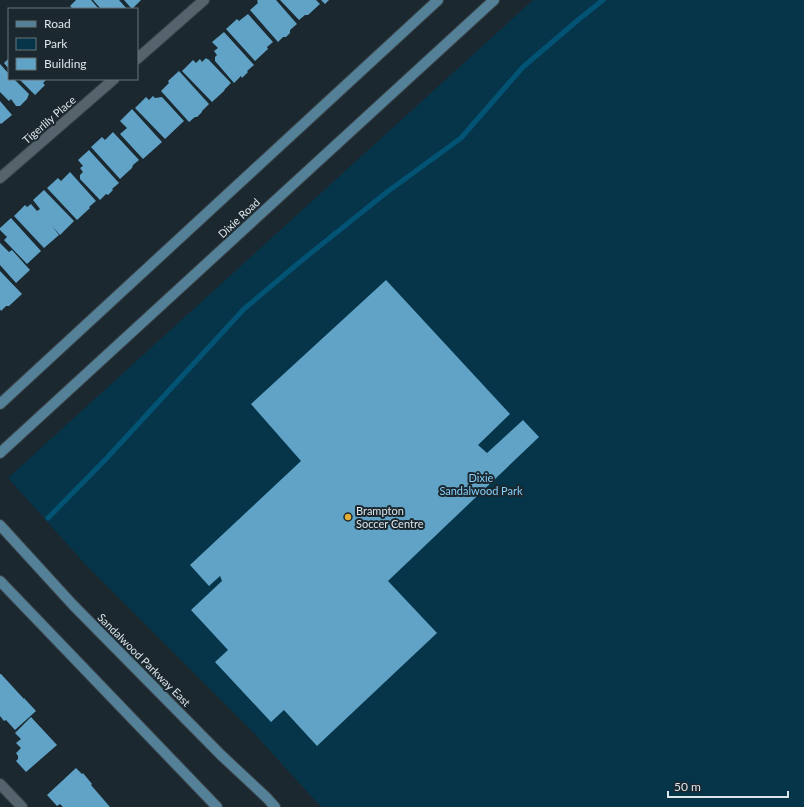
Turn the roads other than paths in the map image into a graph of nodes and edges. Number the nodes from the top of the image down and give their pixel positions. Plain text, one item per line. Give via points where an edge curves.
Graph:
1 (204, 0) edge
2 (438, 0) edge
3 (494, 0) edge
4 (138, 58) edge
5 (113, 80) edge
6 (0, 178) edge
7 (0, 404) edge
8 (0, 453) edge
9 (0, 525) edge
10 (0, 581) edge
11 (0, 784) edge
12 (22, 807) edge
13 (217, 807) edge
14 (275, 807) edge

1 - 4 street
2 - 7 main road
3 - 8 main road, Dixie Road
5 - 6 street, Tigerlily Place
9 - 14 main road, Sandalwood Parkway East via 78,610
10 - 13 main road
11 - 12 street

